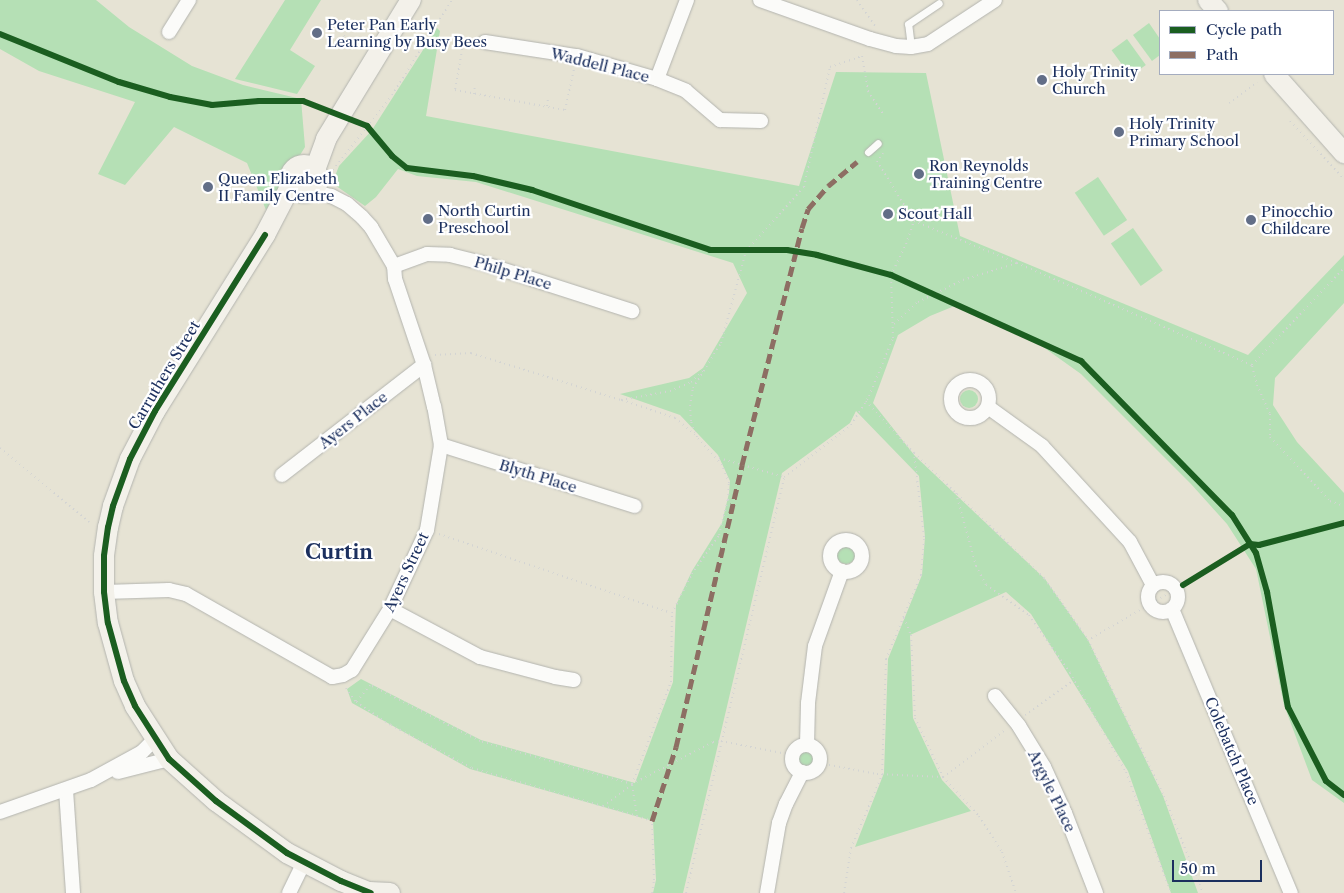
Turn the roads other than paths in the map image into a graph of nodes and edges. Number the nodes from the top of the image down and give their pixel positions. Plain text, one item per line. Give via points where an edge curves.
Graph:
1 (189, 0) edge
2 (412, 0) edge
3 (687, 0) edge
4 (760, 0) edge
5 (995, 0) edge
6 (939, 3) dead end
7 (787, 5) edge
8 (169, 32) dead end
9 (484, 42) road end
10 (911, 47) junction
11 (1265, 78) edge
12 (657, 79) junction
13 (761, 121) dead end
14 (878, 143) dead end
15 (868, 152) dead end
16 (1344, 153) edge
17 (310, 180) junction
18 (394, 266) junction
19 (632, 311) dead end
20 (426, 360) junction
21 (988, 407) dead end
22 (441, 445) junction
23 (282, 475) dead end
24 (636, 506) dead end
25 (842, 571) dead end
26 (1153, 585) junction
27 (104, 592) junction
28 (390, 609) junction
29 (1172, 609) junction
30 (574, 680) dead end
31 (995, 696) dead end
32 (155, 738) junction
33 (806, 745) junction
34 (169, 758) junction
35 (802, 772) junction
36 (91, 780) junction
37 (66, 790) junction
38 (0, 812) edge
39 (304, 862) junction
40 (370, 892) edge
41 (73, 893) edge
42 (289, 893) edge
43 (390, 893) edge
44 (767, 893) edge
45 (1096, 893) edge
46 (1291, 893) edge

1 - 8 street
2 - 17 main road, Carruthers Street via 326,139
3 - 12 street, Waddell Place
4 - 7 street
5 - 10 street via 928,44
6 - 10 lane via 908,24
7 - 10 street via 870,39
9 - 12 street, Waddell Place via 577,56
11 - 16 main road
12 - 13 street, Waddell Place via 686,91 720,120
14 - 15 lane
17 - 18 street, Ayers Street via 347,204 371,226
17 - 27 main road, Carruthers Street via 265,235 155,411 130,459 112,506 104,556
18 - 19 street, Philp Place via 427,254 450,255
18 - 20 street, Ayers Street via 395,279
20 - 22 street, Ayers Street
20 - 23 street, Ayers Place
21 - 26 street via 1042,446 1130,542
22 - 24 street, Blyth Place
22 - 28 street, Ayers Street via 427,530
25 - 33 street via 815,646
26 - 29 street via 1147,594 1149,604 1157,611
26 - 29 street via 1163,581 1179,587 1178,600
27 - 28 street, Ayers Street via 169,590 186,594 332,676 352,670
27 - 32 main road, Carruthers Street via 108,623 124,681
28 - 30 street via 480,658
29 - 46 street, Colebatch Place
31 - 45 street, Argyle Place via 1016,722 1044,767
32 - 34 main road, Carruthers Street
32 - 36 street via 142,752
33 - 35 street via 796,748 792,755 794,765
33 - 35 street via 818,752 819,763 812,771
34 - 36 street
34 - 39 main road, Carruthers Street via 240,820
35 - 44 street via 779,823
36 - 37 street
37 - 38 street
37 - 41 street
39 - 40 main road, Carruthers Street
39 - 42 street
40 - 43 main road, Carruthers Street

